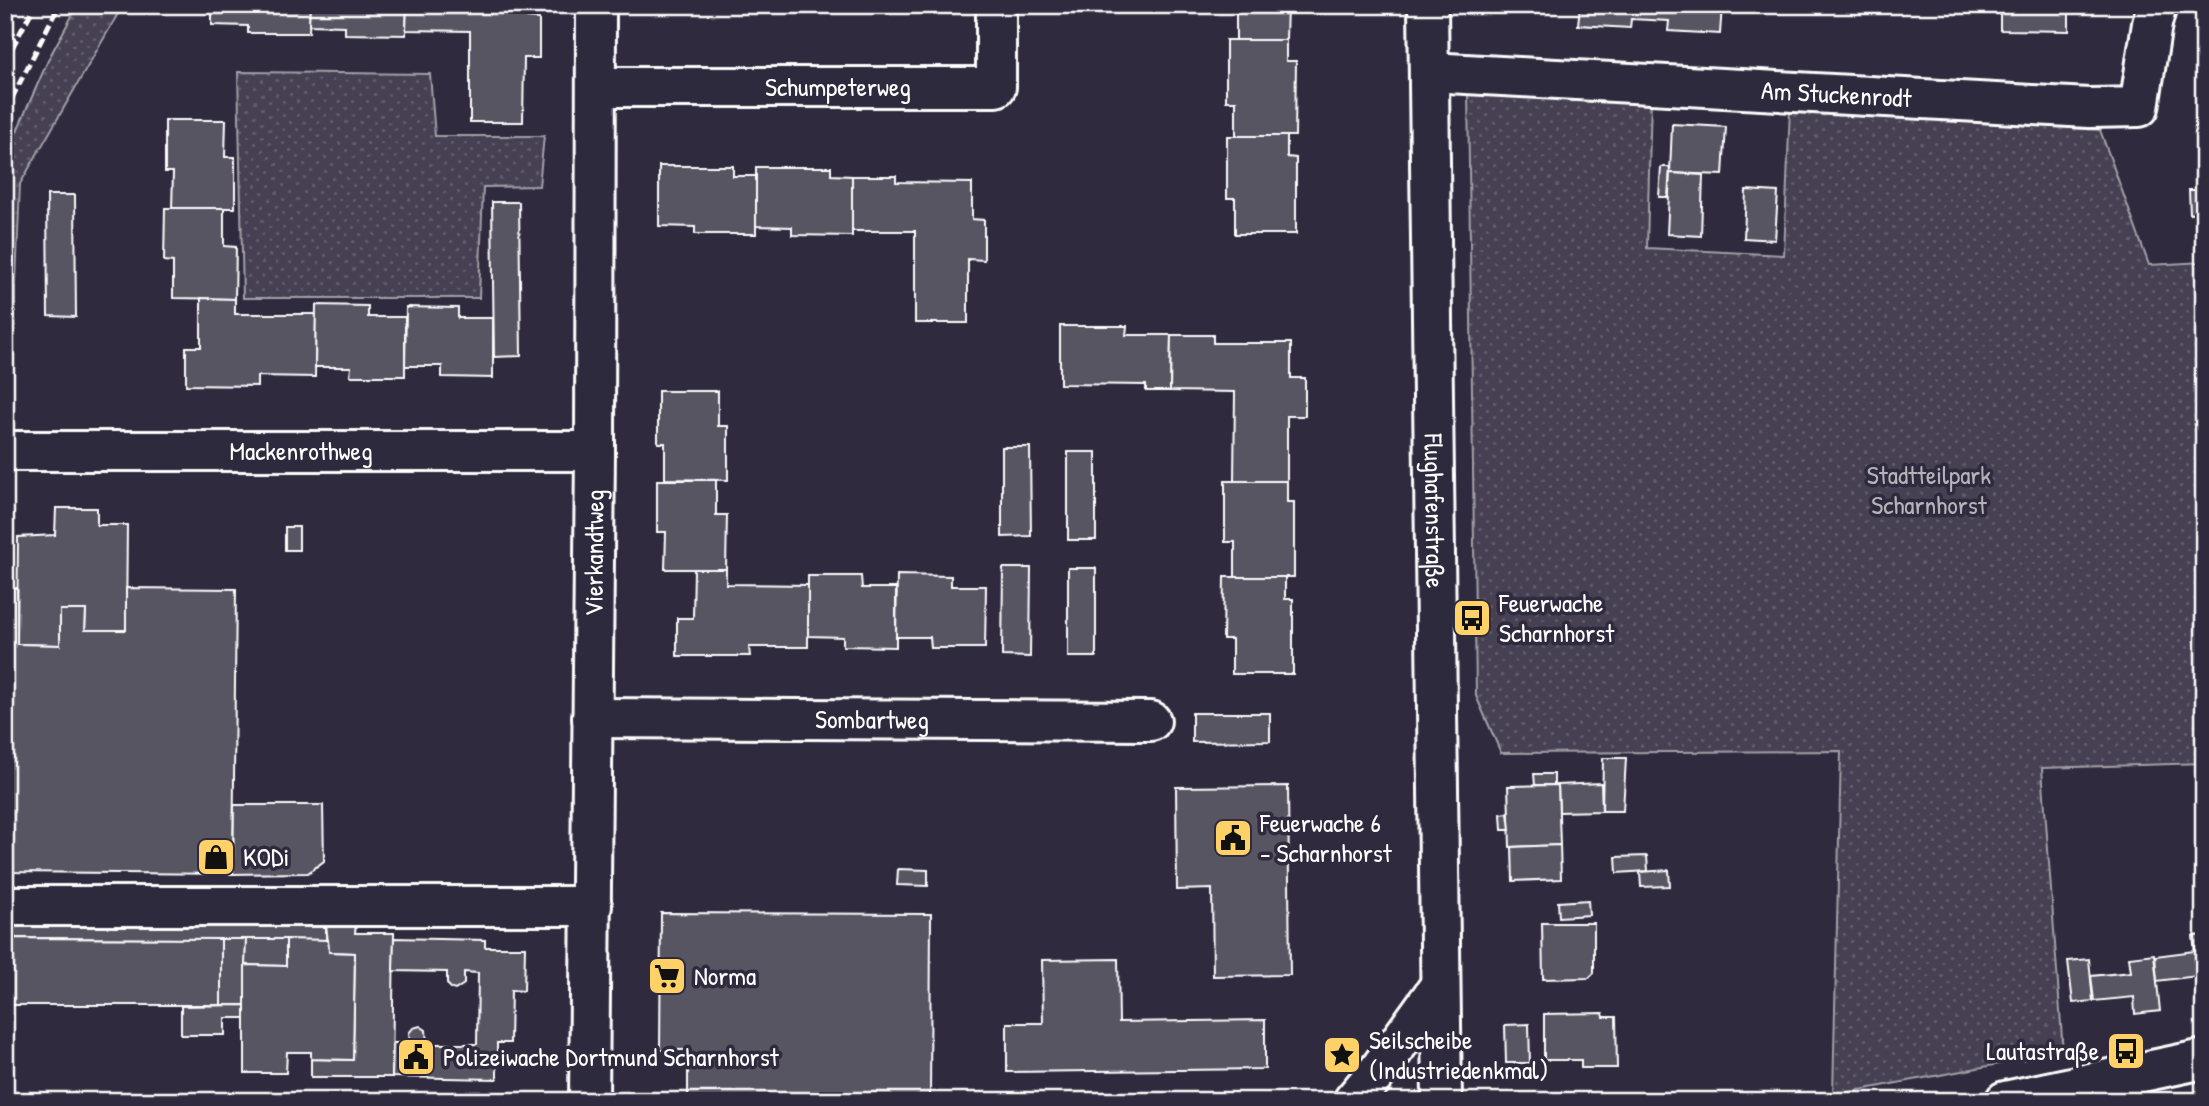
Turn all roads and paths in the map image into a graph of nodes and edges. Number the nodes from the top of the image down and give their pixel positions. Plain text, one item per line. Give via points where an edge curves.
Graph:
1 (596, 5) edge
2 (996, 5) edge
3 (1428, 5) edge
4 (2157, 5) edge
5 (1429, 72) junction
6 (596, 87) junction
7 (5, 451) edge
8 (596, 451) junction
9 (592, 718) junction
10 (1151, 721) dead end
11 (5, 906) edge
12 (592, 906) junction
13 (1439, 986) junction
14 (2204, 1059) edge
15 (2138, 1088) edge
16 (589, 1101) edge
17 (1353, 1101) edge
18 (1442, 1101) edge
19 (2005, 1101) edge

1 - 6 street, Vierkandtweg
2 - 6 street, Schumpeterweg via 996,88
3 - 5 street, Flughafenstraße
4 - 5 street, Am Stuckenrodt via 2139,107
5 - 13 street, Flughafenstraße
6 - 8 street, Vierkandtweg
7 - 8 street, Mackenrothweg
8 - 9 street, Vierkandtweg
9 - 10 street, Sombartweg
9 - 12 street, Vierkandtweg
11 - 12 street
12 - 16 street, Vierkandtweg
13 - 17 street
13 - 18 street, Flughafenstraße
14 - 15 street
15 - 19 street

